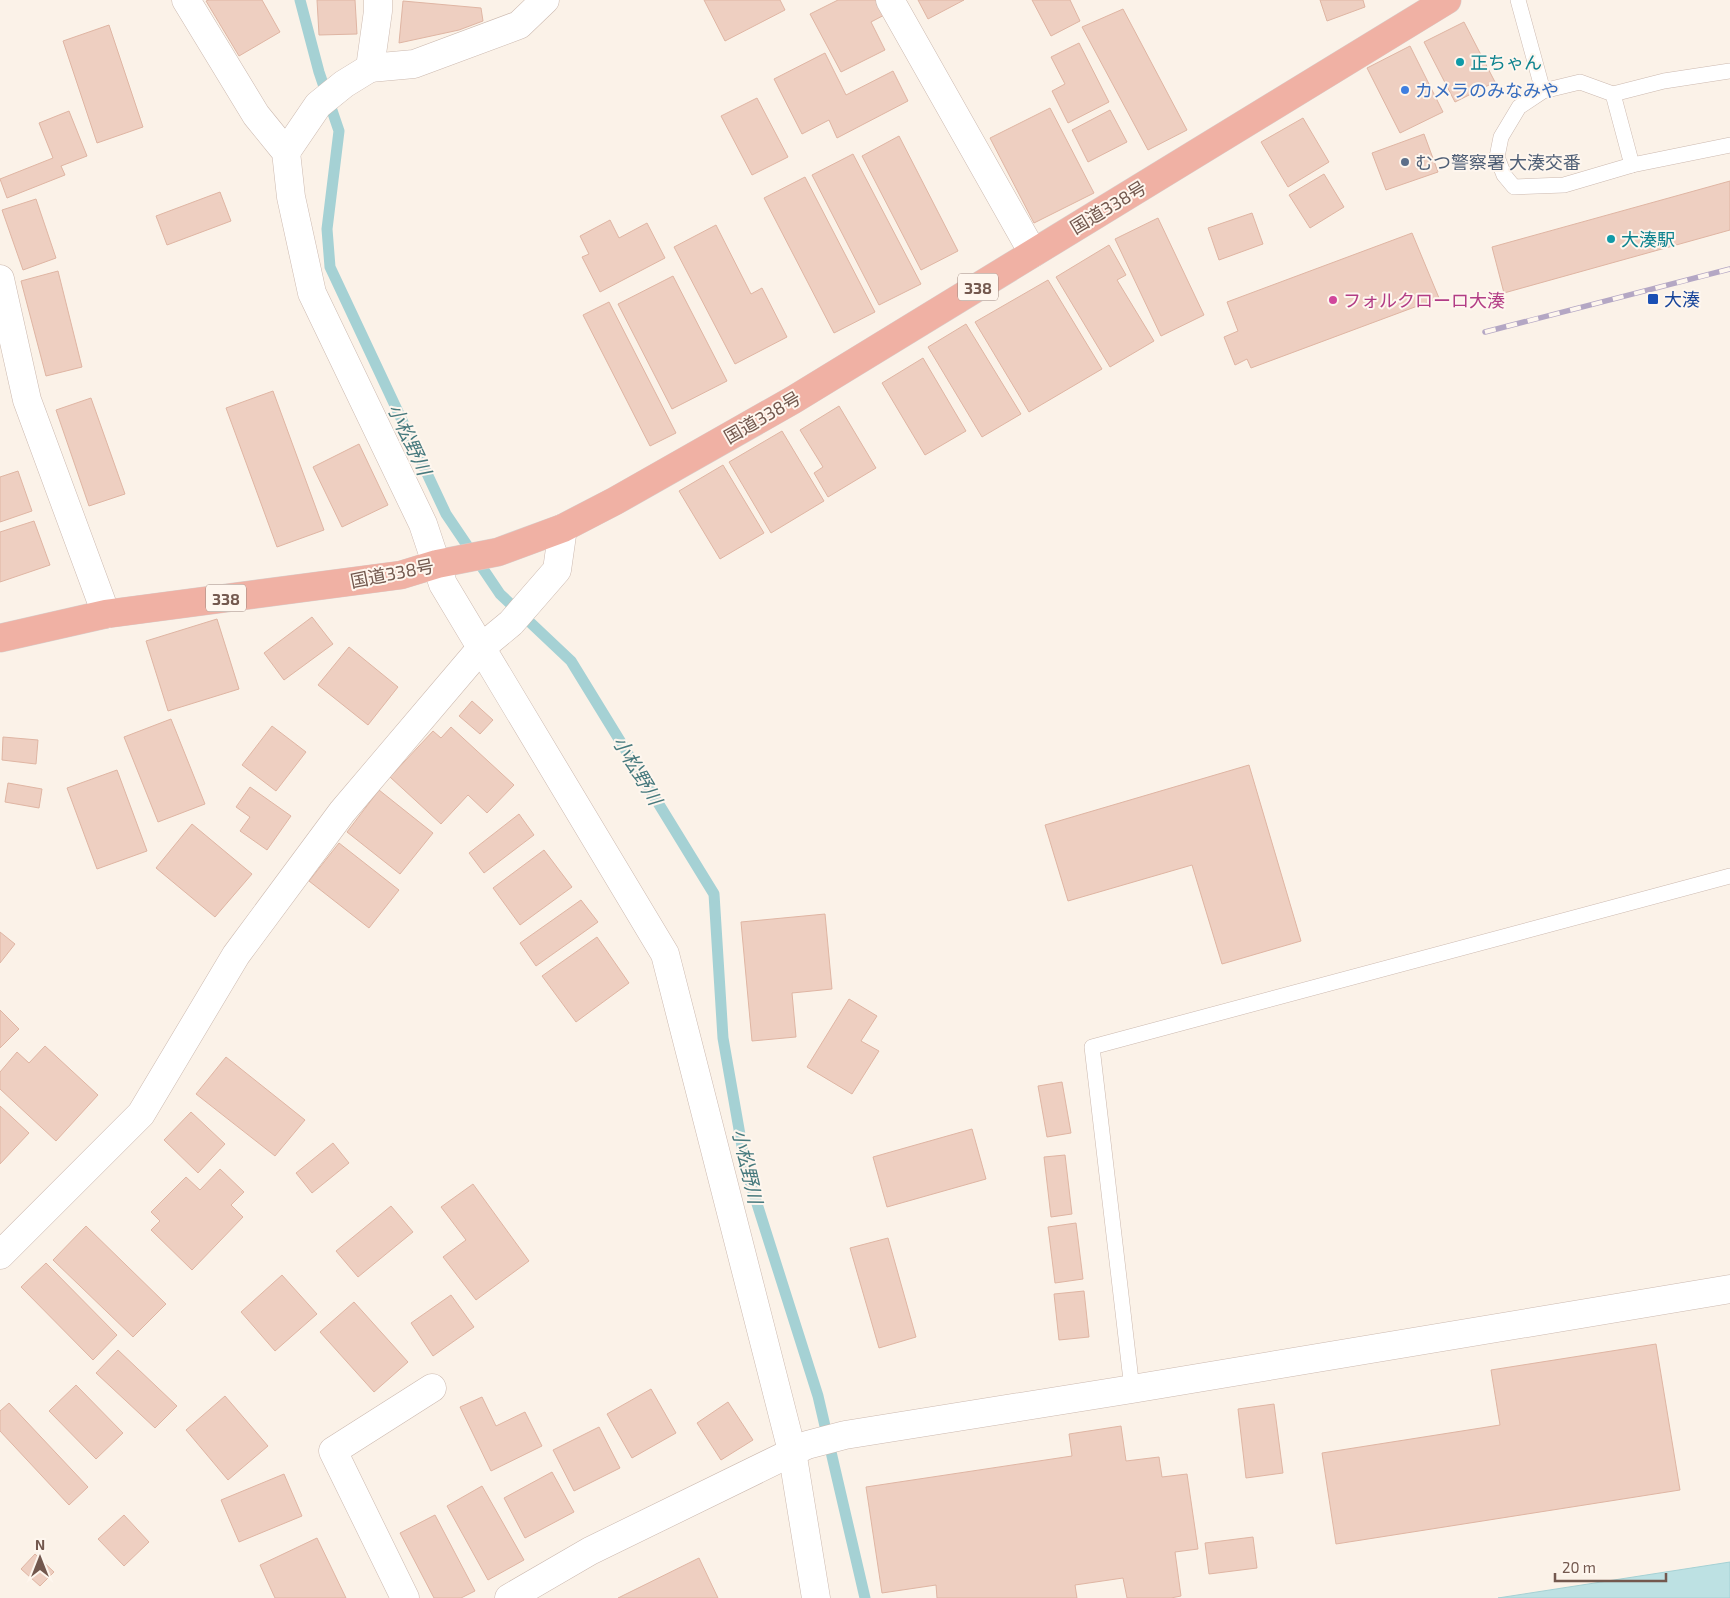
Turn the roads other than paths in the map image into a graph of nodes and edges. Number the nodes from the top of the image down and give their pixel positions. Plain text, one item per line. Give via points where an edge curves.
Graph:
1 (186, 0) edge
2 (378, 0) edge
3 (545, 0) edge
4 (890, 0) edge
5 (1447, 0) edge
6 (1518, 0) edge
7 (370, 68) junction
8 (1730, 71) edge
9 (1543, 91) junction
10 (1613, 94) junction
11 (1730, 145) edge
12 (286, 152) junction
13 (1632, 165) junction
14 (1033, 253) junction
15 (0, 279) edge
16 (3, 306) edge
17 (562, 528) junction
18 (445, 563) junction
19 (106, 614) junction
20 (0, 638) edge
21 (482, 647) junction
22 (1730, 876) edge
23 (0, 1255) edge
24 (1730, 1289) edge
25 (432, 1388) dead end
26 (1132, 1389) junction
27 (800, 1448) junction
28 (405, 1598) edge
29 (509, 1598) edge
30 (816, 1598) edge

1 - 12 street via 256,115
2 - 7 street
3 - 7 street via 519,25 414,64
4 - 14 street
5 - 14 highway, 国道338号 / 338
6 - 9 lane
7 - 12 street via 318,105
8 - 10 lane via 1664,81
9 - 10 lane via 1580,82
9 - 13 lane via 1519,107 1501,137 1498,157 1504,175 1514,187 1564,185
10 - 13 lane
11 - 13 lane
12 - 18 street via 291,197 312,293 423,524
14 - 17 highway, 国道338号 / 338 via 793,400
15 - 16 street
16 - 19 street via 27,400
17 - 18 highway, 国道338号 / 338 via 498,552
17 - 21 street via 557,570 511,624
18 - 19 highway, 国道338号 / 338 via 401,575
18 - 21 street via 443,584
19 - 20 highway, 国道338号 / 338
21 - 23 street via 342,812 236,955 141,1114
21 - 27 street via 665,954
22 - 26 lane via 1092,1047
24 - 26 street
25 - 28 street via 332,1451
26 - 27 street via 845,1435
27 - 29 street via 590,1550
27 - 30 street

